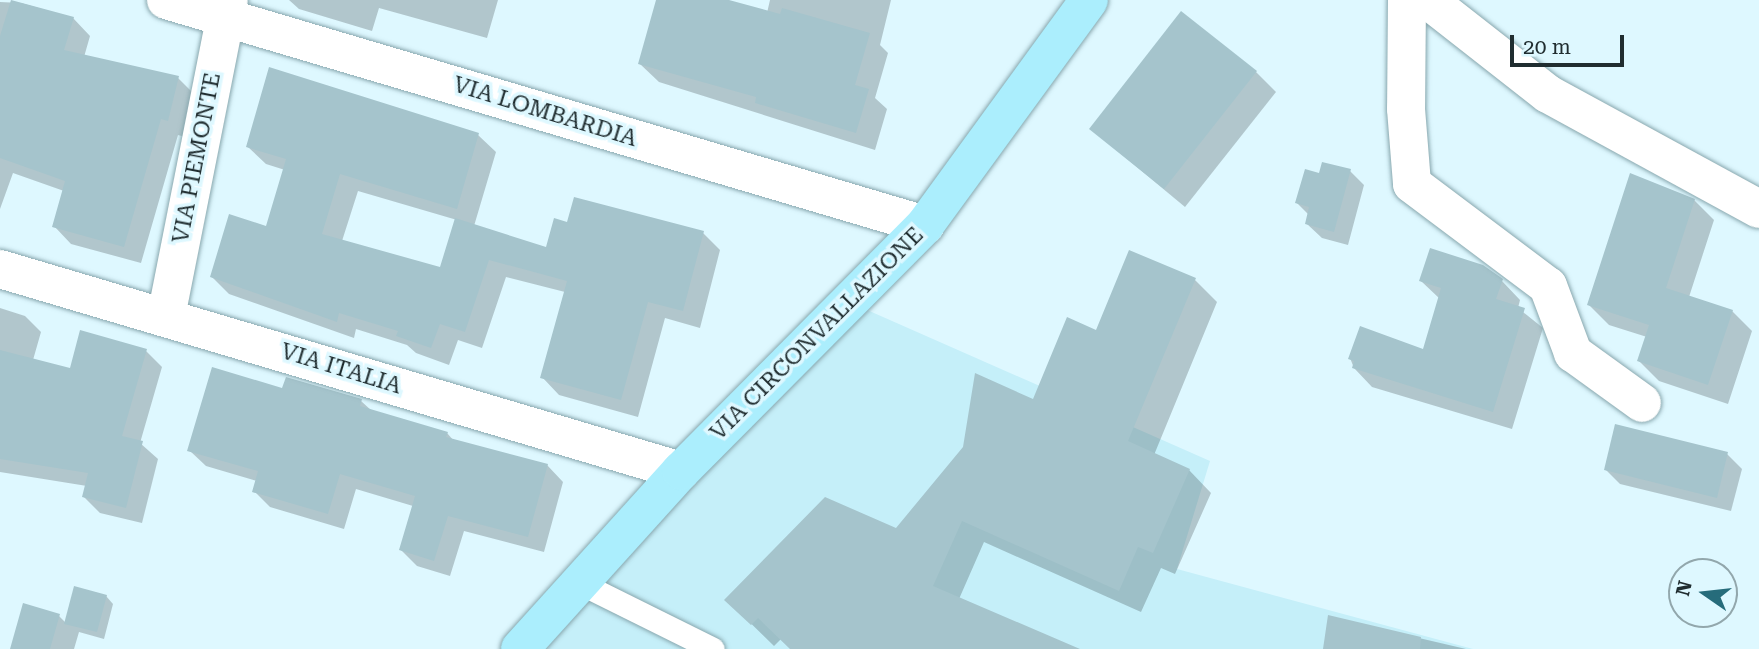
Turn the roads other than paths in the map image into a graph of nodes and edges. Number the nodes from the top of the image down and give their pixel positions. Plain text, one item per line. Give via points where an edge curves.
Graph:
1 (166, 0) edge
2 (1089, 0) edge
3 (1407, 0) edge
4 (1428, 0) edge
5 (227, 8) edge
6 (1759, 209) edge
7 (925, 225) junction
8 (0, 269) edge
9 (166, 317) junction
10 (1642, 403) dead end
11 (681, 471) junction
12 (580, 583) junction
13 (520, 649) edge
14 (713, 649) edge

1 - 5 street, VIA LOMBARDIA
2 - 7 main road, VIA CIRCONVALLAZIONE
3 - 10 street via 1406,109 1412,184 1548,286 1573,353
4 - 6 street via 1548,94
5 - 7 street, VIA LOMBARDIA
5 - 9 street, VIA PIEMONTE
7 - 11 main road, VIA CIRCONVALLAZIONE
8 - 9 street, VIA ITALIA
9 - 11 street, VIA ITALIA
11 - 12 main road, VIA CIRCONVALLAZIONE
12 - 13 main road, VIA CIRCONVALLAZIONE
12 - 14 lane

